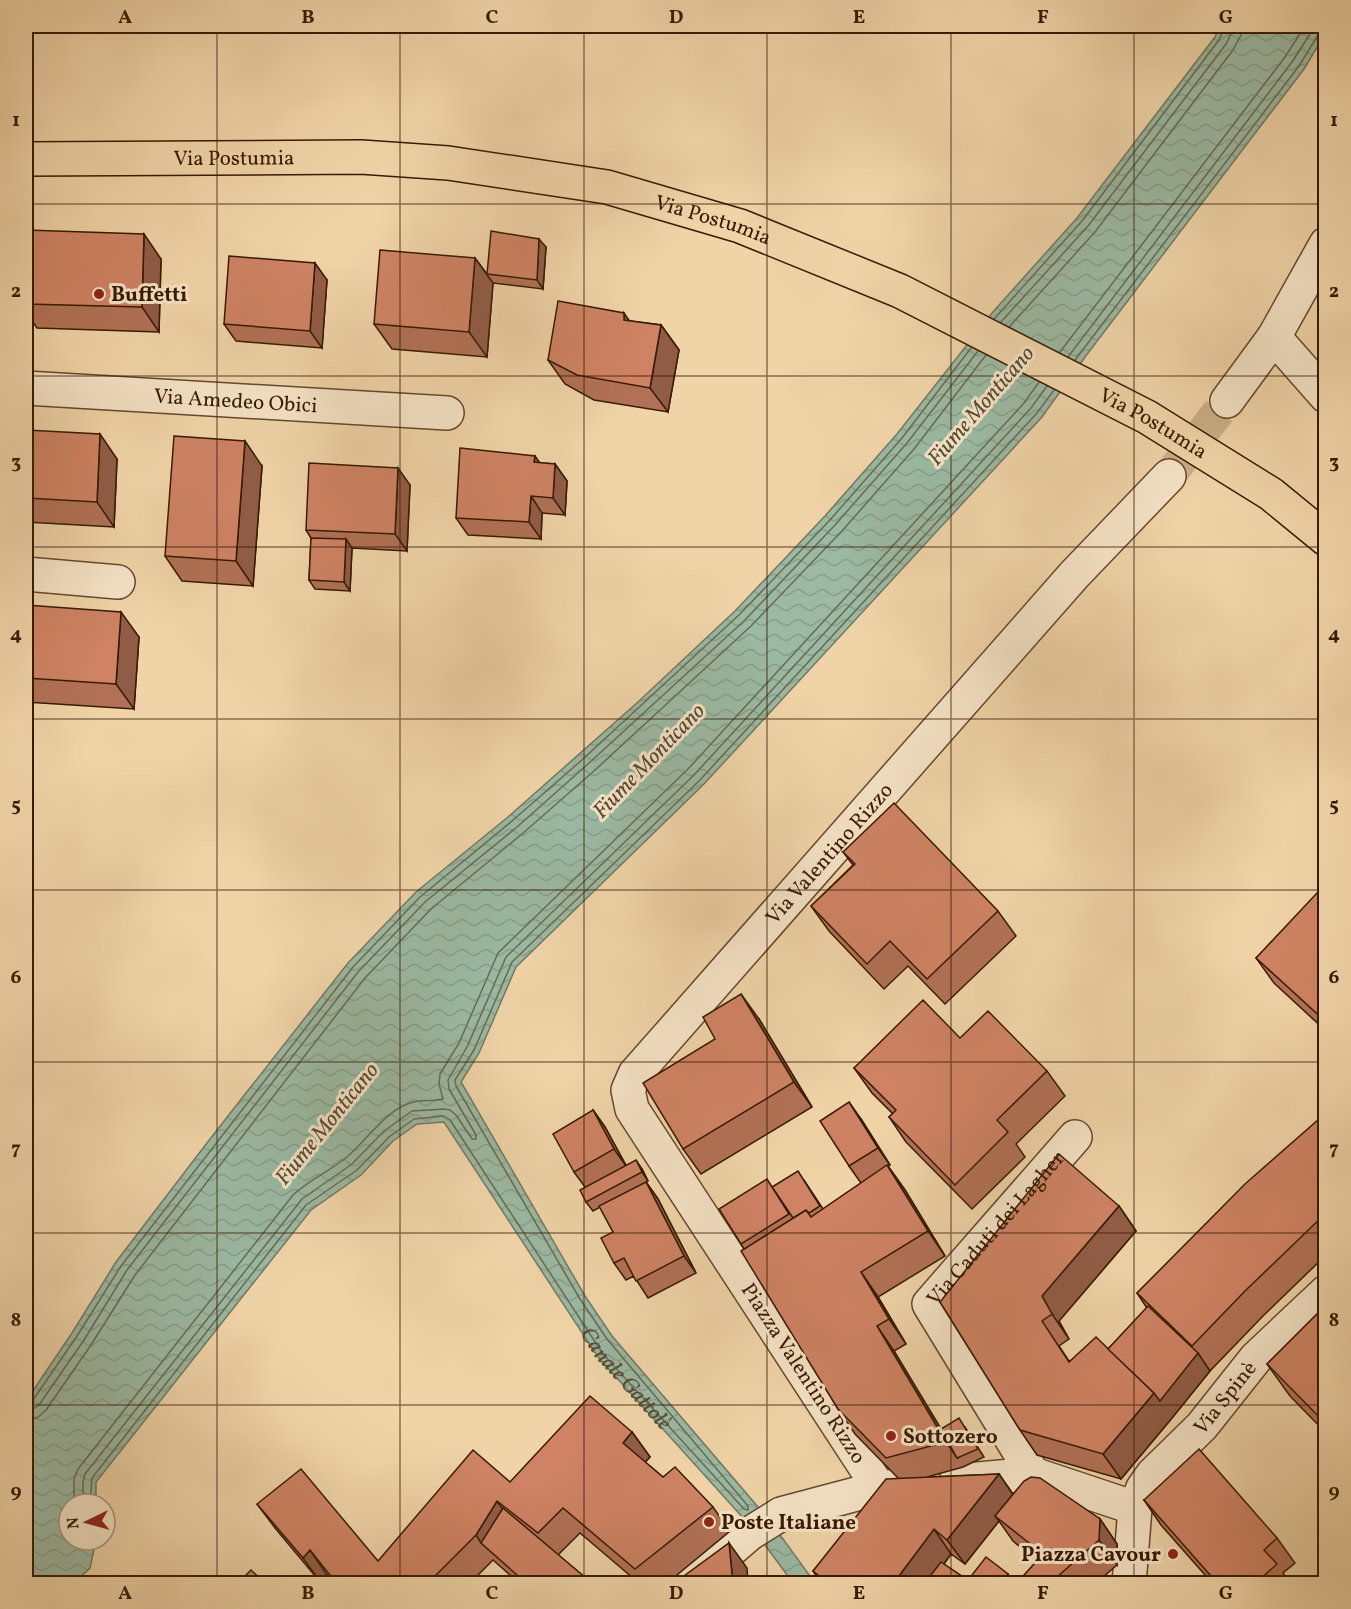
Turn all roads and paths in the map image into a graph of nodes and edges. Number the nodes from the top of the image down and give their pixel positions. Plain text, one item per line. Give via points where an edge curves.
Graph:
1 (26, 159) edge
2 (1326, 244) edge
3 (1274, 337) junction
4 (26, 388) edge
5 (1326, 396) edge
6 (1227, 401) tunnel mouth
7 (447, 413) dead end
8 (1169, 476) tunnel mouth
9 (1326, 539) edge
10 (26, 574) edge
11 (118, 582) dead end
12 (1075, 1137) dead end
13 (729, 1257) joint
14 (1326, 1292) edge
15 (1033, 1474) junction
16 (879, 1488) junction
17 (1135, 1508) junction
18 (691, 1584) edge
19 (1129, 1584) edge

1 - 9 main road, Via Postumia via 361,157 448,163 607,187 740,226 900,291 1122,403 1271,494
2 - 3 street
3 - 5 street
3 - 6 street
4 - 7 street, Via Amedeo Obici
8 - 13 street, Via Valentino Rizzo via 1074,575 635,1074 628,1090 632,1109
10 - 11 street
12 - 15 street, Via Caduti dei Lagher via 929,1304
13 - 16 street, Piazza Valentino Rizzo
14 - 17 street, Via Spinè via 1256,1358 1202,1426 1153,1474
15 - 16 street
15 - 17 street
16 - 18 street via 781,1514 749,1534
17 - 19 street

